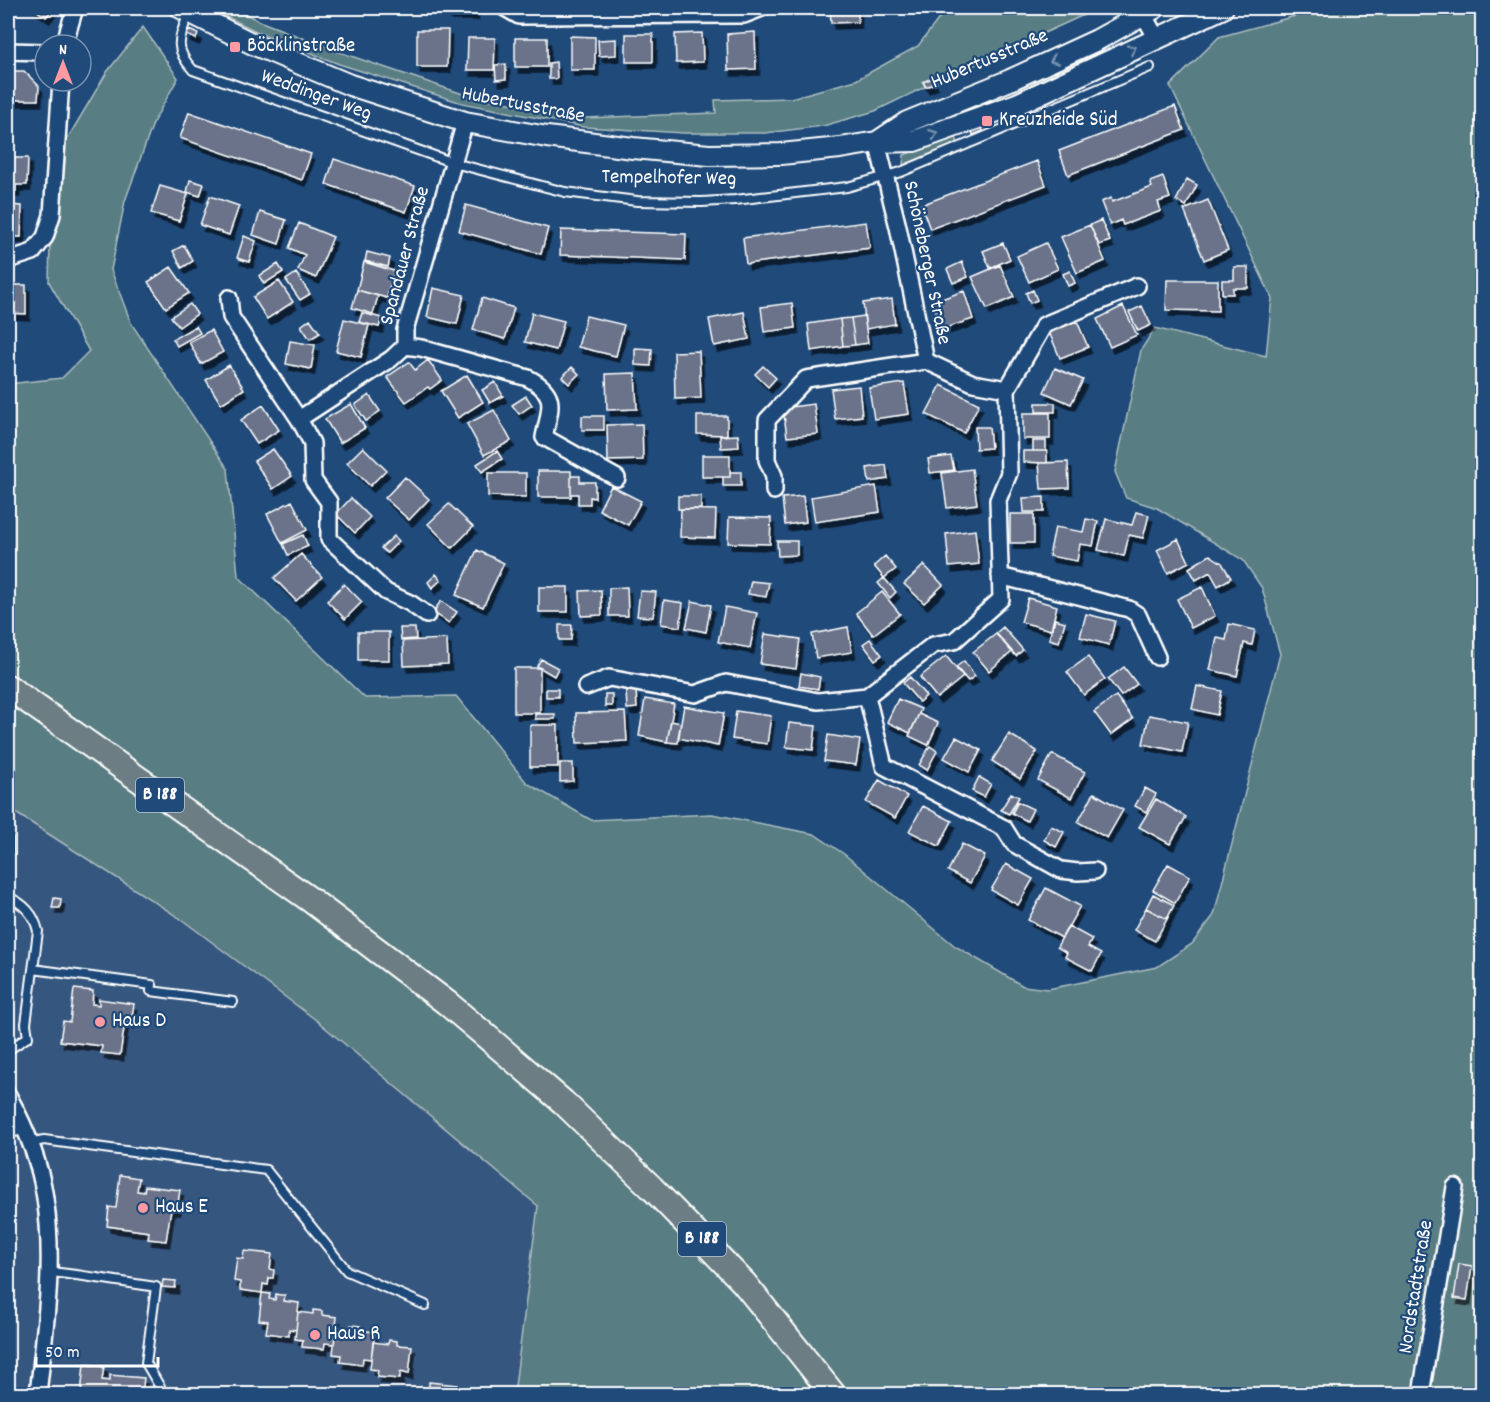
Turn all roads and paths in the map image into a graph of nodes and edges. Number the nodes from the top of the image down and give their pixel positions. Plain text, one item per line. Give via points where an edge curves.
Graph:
1 (75, 8) edge
2 (505, 8) edge
3 (762, 8) edge
4 (1223, 8) edge
5 (1144, 9) edge
6 (185, 10) edge
7 (68, 33) edge
8 (1156, 37) junction
9 (8, 51) edge
10 (33, 52) edge
11 (1150, 67) dead end
12 (1092, 80) junction
13 (60, 93) edge
14 (465, 122) junction
15 (877, 142) junction
16 (454, 163) junction
17 (886, 176) junction
18 (8, 260) edge
19 (1137, 286) dead end
20 (229, 298) dead end
21 (405, 346) junction
22 (926, 361) junction
23 (1007, 389) junction
24 (299, 419) junction
25 (617, 478) dead end
26 (774, 491) dead end
27 (1000, 576) junction
28 (427, 615) dead end
29 (1157, 657) dead end
30 (8, 687) edge
31 (586, 687) dead end
32 (867, 696) junction
33 (8, 838) edge
34 (8, 861) edge
35 (1095, 871) dead end
36 (8, 897) edge
37 (33, 969) junction
38 (232, 1002) dead end
39 (8, 1050) edge
40 (8, 1095) edge
41 (8, 1133) edge
42 (27, 1136) junction
43 (1455, 1187) dead end
44 (48, 1272) junction
45 (425, 1305) dead end
46 (829, 1392) edge
47 (38, 1395) edge
48 (164, 1395) edge
49 (1421, 1395) edge

1 - 7 street
2 - 3 street via 519,16 530,16 744,15
4 - 8 street, Hubertusstraße
5 - 8 street
5 -> 15 street, Hubertusstraße via 1097,39 907,122
6 - 14 street, Hubertusstraße via 350,85
6 - 16 lane, Weddinger Weg via 179,46 183,59 193,70
12 -> 8 street, Hubertusstraße
9 - 10 street
11 - 12 lane, Tempelhofer Weg
15 -> 12 street, Hubertusstraße via 914,141
12 - 17 lane, Tempelhofer Weg via 963,147
13 - 18 street via 52,214 45,237 33,252
14 - 15 street, Hubertusstraße via 558,139 709,155 781,154
14 - 16 street, Spandauer Straße
15 - 17 street
16 - 17 lane, Tempelhofer Weg via 565,192 637,201 735,200 847,187
16 - 21 street, Spandauer Straße via 405,330
17 - 22 street, Schöneberger Straße
19 - 23 street via 1044,325
20 - 24 street via 231,317
21 - 24 street, Spandauer Straße
21 - 25 street via 541,384 550,396 543,437
22 - 23 street, Schöneberger Straße via 973,383
22 - 26 street via 806,379 767,420 767,460 774,476
23 - 27 street via 1009,473 998,500
24 - 28 street via 312,443 314,480 329,502 329,539 386,592
27 - 29 street via 1129,609 1138,615
27 - 32 street via 1001,599 970,627 954,641 933,645
30 - 46 main road, B 188 via 312,901 447,1003 563,1102 744,1282
31 - 32 street via 609,678 695,694 726,683 818,701
32 - 35 street via 884,766 994,822 1004,828 1014,844 1061,870
33 - 34 lane
36 - 37 lane via 25,906 35,921 38,931
37 - 38 lane via 152,985 151,991
37 - 39 lane via 28,1037
40 - 42 street
41 - 42 lane
42 - 44 street via 45,1196
42 - 45 lane via 266,1170 347,1271
43 - 49 street, Nordstadtstraße
44 - 47 street
44 - 48 lane via 156,1287 146,1363

